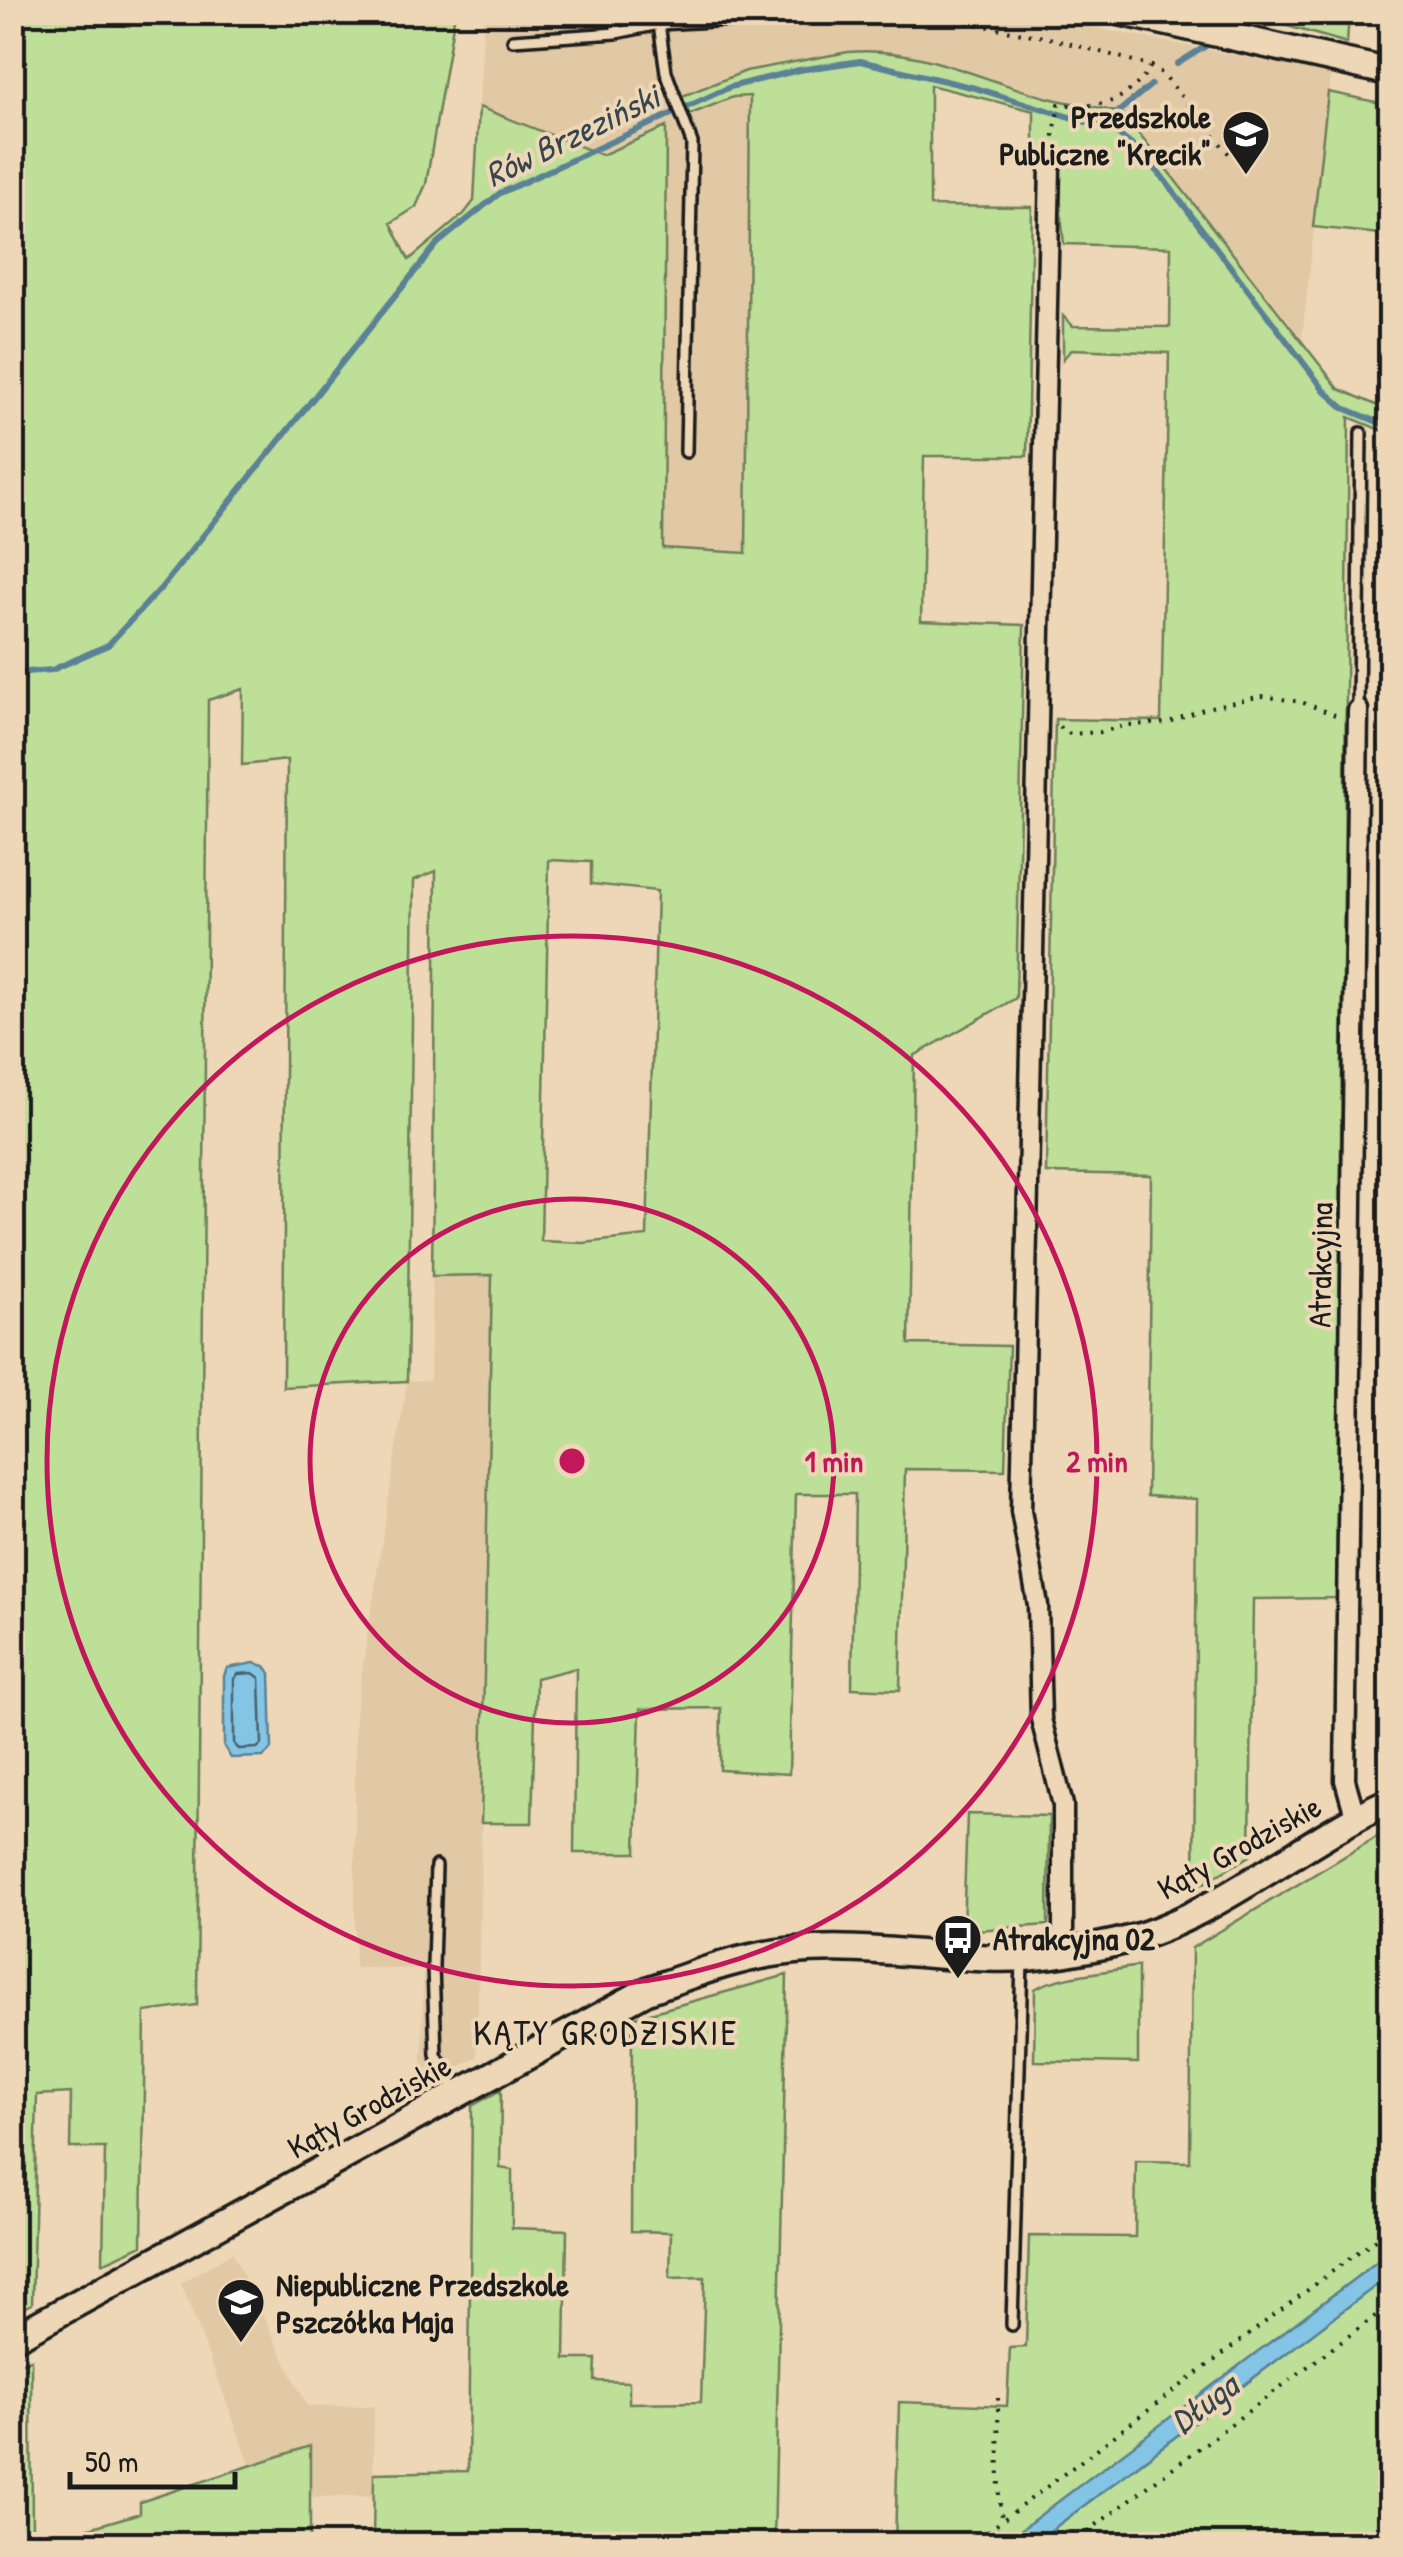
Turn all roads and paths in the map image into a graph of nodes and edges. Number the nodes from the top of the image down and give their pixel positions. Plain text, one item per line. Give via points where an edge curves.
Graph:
1 (616, 12) edge
2 (791, 12) edge
3 (944, 12) edge
4 (1121, 12) edge
5 (1210, 22) edge
6 (659, 24) junction
7 (616, 34) junction
8 (513, 40) dead end
9 (1150, 67) junction
10 (1390, 72) edge
11 (1229, 154) dead end
12 (1050, 166) joint
13 (1361, 433) dead end
14 (686, 452) dead end
15 (1038, 713) junction
16 (1358, 713) junction
17 (1382, 714) dead end
18 (1390, 714) edge
19 (1390, 1801) edge
20 (1356, 1819) junction
21 (436, 1866) dead end
22 (1063, 1952) junction
23 (1023, 1958) junction
24 (458, 2094) junction
25 (1390, 2228) edge
26 (1390, 2306) edge
27 (1012, 2325) dead end
28 (12, 2339) edge
29 (998, 2398) dead end
30 (1002, 2521) junction
31 (972, 2544) edge
32 (1071, 2544) edge

1 - 7 lane
2 - 6 lane
3 - 9 path via 942,18 1049,38
4 - 5 street
5 - 10 street via 1241,39
6 - 7 lane
6 - 14 lane via 666,72 692,144
7 - 8 lane
9 - 11 path
9 - 12 path via 1110,103 1058,104
12 - 15 street
13 - 16 lane
15 - 16 path via 1070,734 1167,723 1262,696 1334,716
15 - 22 street via 1021,1511 1038,1605 1041,1719 1063,1804
16 - 20 street, Atrakcyjna via 1345,1780
17 - 18 path
19 - 20 street, Kąty Grodziskie
20 - 22 street, Kąty Grodziskie via 1182,1919 1122,1942
21 - 24 lane via 436,2055
22 - 23 street, Kąty Grodziskie
23 - 24 street, Kąty Grodziskie via 859,1949 757,1955 646,1991
23 - 27 lane
24 - 28 street, Kąty Grodziskie
25 - 30 path
26 - 32 path
29 - 30 path
30 - 31 path

